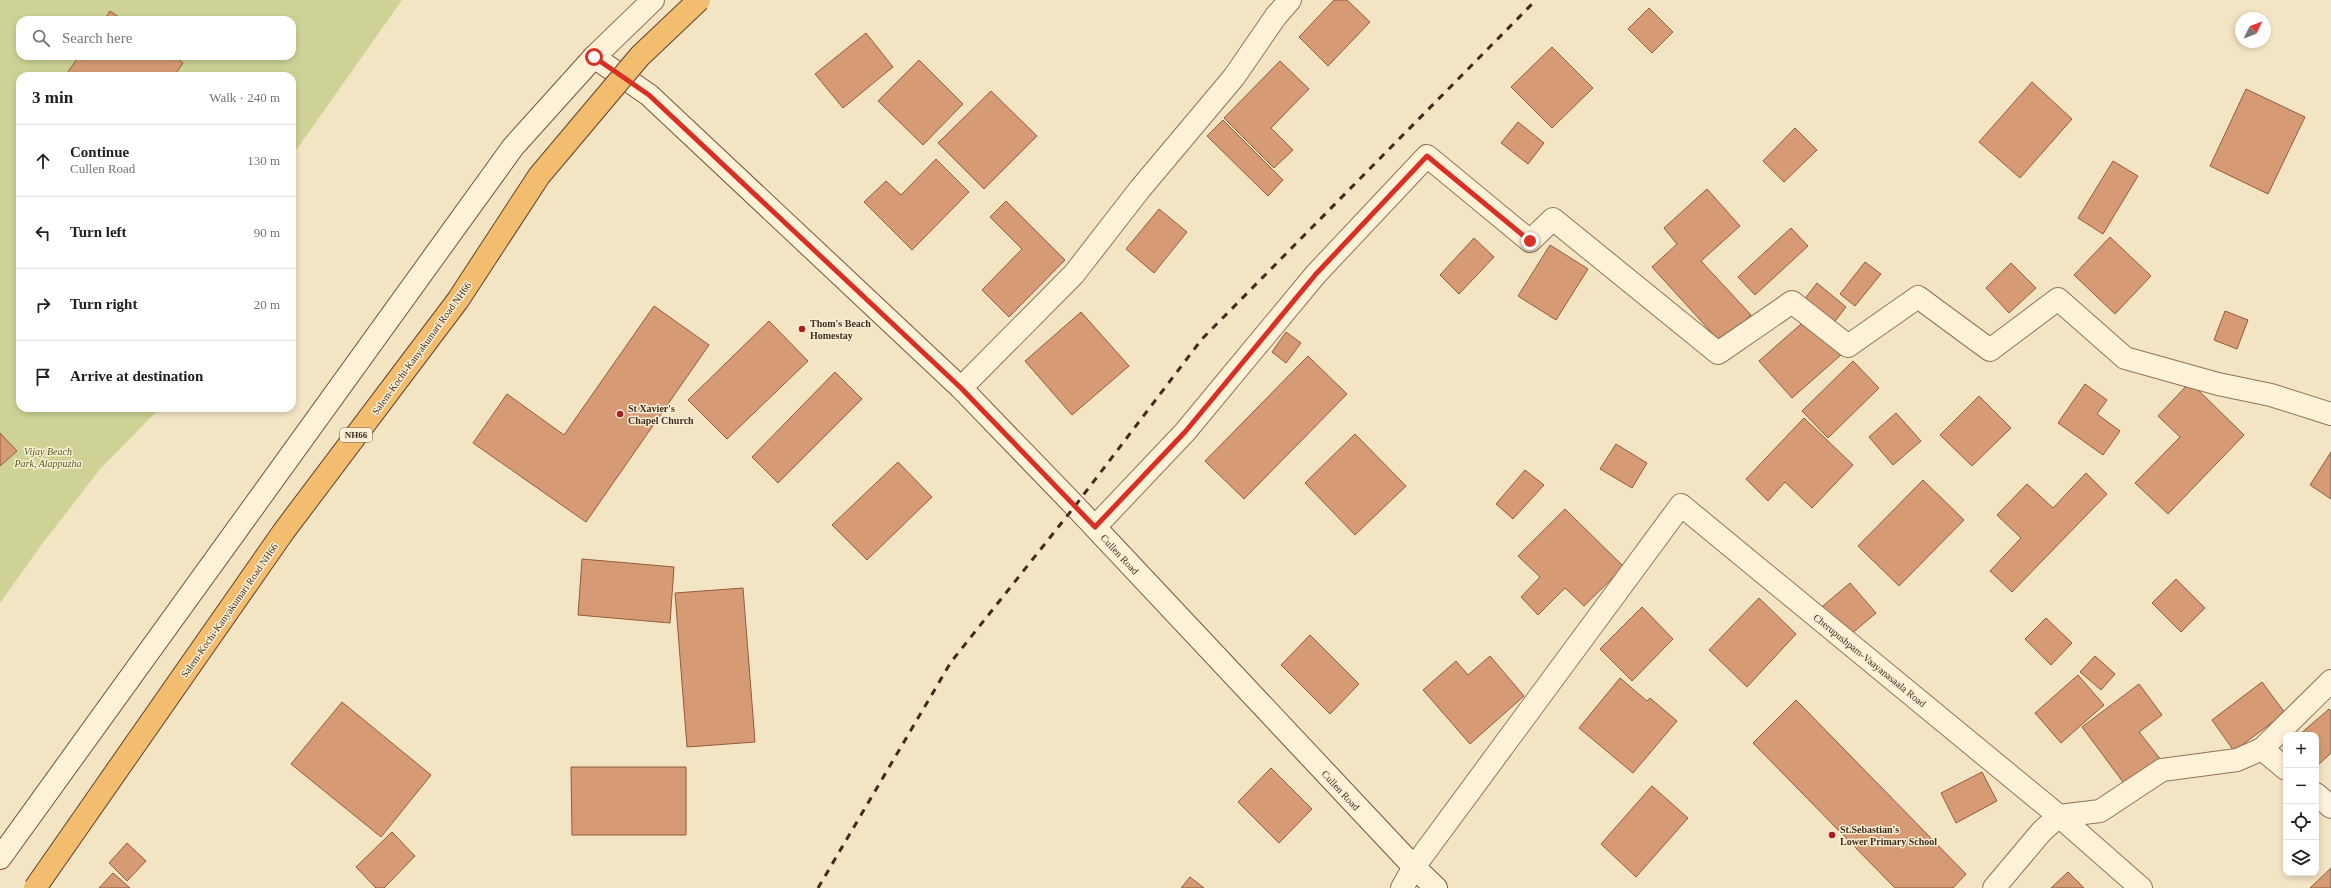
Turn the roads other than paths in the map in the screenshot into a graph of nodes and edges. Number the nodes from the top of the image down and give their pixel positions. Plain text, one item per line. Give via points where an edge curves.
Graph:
1 (653, 0) edge
2 (699, 0) edge
3 (1290, 0) edge
4 (594, 57) junction
5 (961, 388) junction
6 (2331, 414) edge
7 (1095, 527) junction
8 (2331, 681) edge
9 (2262, 749) junction
10 (2285, 768) edge
11 (2319, 797) edge
12 (2331, 807) edge
13 (2059, 816) junction
14 (0, 858) edge
15 (1414, 867) junction
16 (35, 888) edge
17 (1402, 888) edge
18 (1436, 888) edge
19 (1994, 888) edge
20 (2141, 888) edge

1 - 4 street
2 - 16 highway, Salem-Kochi-Kanyakumari Road NH66 / NH66, bridge via 640,56 539,176 458,300 284,531
3 - 5 street via 1234,77 1140,189 1074,274
4 - 5 street, Cullen Road via 649,95
4 - 14 street via 513,147
5 - 7 street, Cullen Road
6 - 7 street via 2271,395 2218,384 2125,358 2058,300 1990,350 1918,297 1848,346 1792,302 1718,353 1553,219 1530,241 1427,156 1316,274 1185,432
7 - 15 street, Cullen Road
8 - 9 street
9 - 10 street
9 - 13 street via 2237,760 2162,770 2100,811
11 - 12 street
13 - 15 street, Cherupushpam-Vaayanasaala Road via 1681,505
13 - 19 street via 2042,831
13 - 20 street, Cherupushpam-Vaayanasaala Road
15 - 17 street
15 - 18 street, Cullen Road

